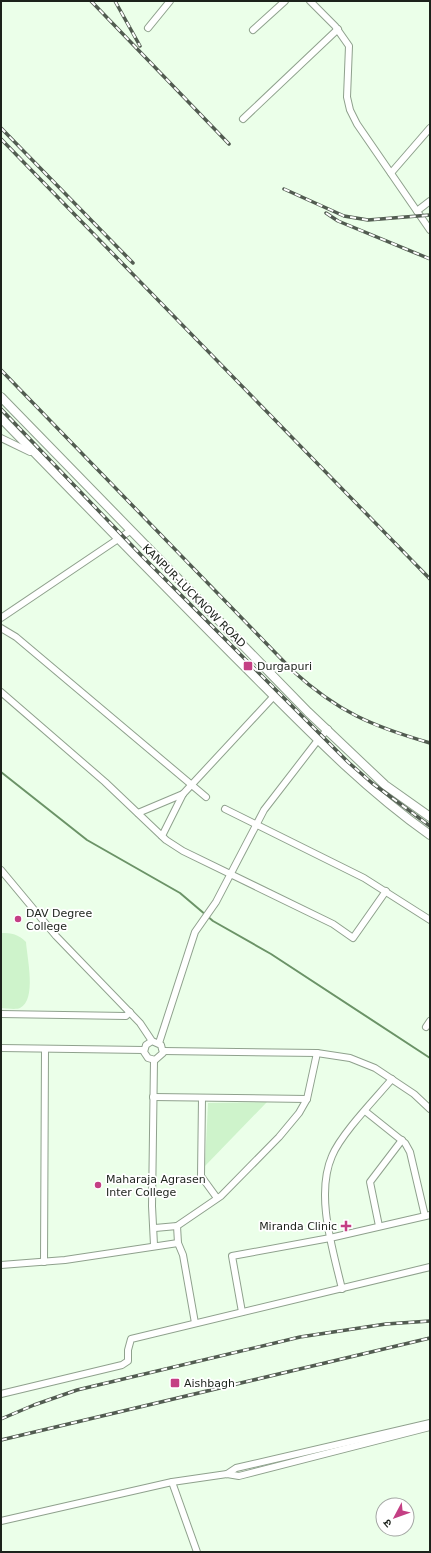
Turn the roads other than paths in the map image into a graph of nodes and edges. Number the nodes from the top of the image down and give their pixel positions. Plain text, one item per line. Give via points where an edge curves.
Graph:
1 (170, 1) edge
2 (285, 1) edge
3 (310, 1) edge
4 (148, 28) dead end
5 (338, 29) junction
6 (253, 30) dead end
7 (243, 119) dead end
8 (430, 128) edge
9 (391, 173) junction
10 (430, 200) edge
11 (417, 211) junction
12 (430, 230) edge
13 (1, 397) edge
14 (1, 418) edge
15 (1, 438) edge
16 (33, 450) junction
17 (130, 531) junction
18 (118, 538) junction
19 (1, 618) edge
20 (1, 628) edge
21 (1, 692) edge
22 (274, 696) junction
23 (328, 729) junction
24 (318, 740) junction
25 (191, 785) junction
26 (183, 794) junction
27 (206, 797) dead end
28 (225, 809) dead end
29 (138, 813) junction
30 (430, 817) edge
31 (257, 824) junction
32 (430, 834) edge
33 (162, 836) junction
34 (1, 870) edge
35 (230, 873) junction
36 (386, 891) junction
37 (430, 920) edge
38 (130, 1012) junction
39 (1, 1014) edge
40 (152, 1041) junction
41 (159, 1043) junction
42 (1, 1048) edge
43 (45, 1049) junction
44 (144, 1050) junction
45 (163, 1051) junction
46 (317, 1053) junction
47 (154, 1060) junction
48 (392, 1079) junction
49 (153, 1097) junction
50 (202, 1098) junction
51 (307, 1099) junction
52 (430, 1109) edge
53 (365, 1112) junction
54 (402, 1140) junction
55 (217, 1198) junction
56 (428, 1215) edge
57 (177, 1226) junction
58 (379, 1226) junction
59 (155, 1228) junction
60 (330, 1238) junction
61 (178, 1243) junction
62 (154, 1245) junction
63 (44, 1262) junction
64 (1, 1265) edge
65 (430, 1267) edge
66 (342, 1288) junction
67 (242, 1312) junction
68 (195, 1323) junction
69 (1, 1394) edge
70 (430, 1423) edge
71 (430, 1428) edge
72 (227, 1474) junction
73 (172, 1482) junction
74 (1, 1521) edge
75 (197, 1552) edge

1 - 4 street
2 - 6 street
3 - 5 street
5 - 7 street
5 - 9 street via 349,46 347,97 350,110
8 - 9 street
9 - 11 street
10 - 11 street
11 - 12 street
13 - 17 main road, KANPUR-LUCKNOW ROAD
14 - 16 main road, KANPUR-LUCKNOW ROAD
15 - 16 street via 30,452
16 - 18 main road, KANPUR-LUCKNOW ROAD
17 - 18 street
17 - 23 main road, KANPUR-LUCKNOW ROAD via 308,712
18 - 19 street
18 - 22 main road, KANPUR-LUCKNOW ROAD
20 - 25 street via 16,637
21 - 29 street
22 - 24 main road, KANPUR-LUCKNOW ROAD
22 - 25 street
23 - 24 street
23 - 30 main road, KANPUR-LUCKNOW ROAD via 385,785
24 - 31 street via 264,810
24 - 32 main road, KANPUR-LUCKNOW ROAD via 382,799
25 - 26 street
25 - 27 street
26 - 29 street
26 - 33 street
28 - 31 street
29 - 33 street
31 - 35 street
31 - 36 street
33 - 35 street via 183,851
34 - 38 street via 56,936
35 - 36 street via 333,924 354,938
35 - 41 street via 195,932
36 - 37 street
38 - 39 street via 126,1016
38 - 40 street
40 - 41 street
40 - 44 street
41 - 45 street
42 - 43 street
43 - 44 street
43 - 63 street
44 - 47 street via 148,1058
45 - 46 street
45 - 47 street via 161,1056
46 - 48 street via 350,1058 375,1068
46 - 51 street
47 - 49 street
48 - 52 street
48 - 53 street
49 - 50 street
49 - 59 street via 152,1206
50 - 51 street
50 - 55 street via 201,1176
51 - 55 street via 279,1137
53 - 54 street
53 - 60 street via 332,1156 325,1195
54 - 56 street via 410,1152
54 - 58 street via 370,1182
55 - 57 street
56 - 58 street
57 - 59 street
57 - 61 street
58 - 60 street
59 - 62 street
60 - 66 street
60 - 67 street via 232,1256
61 - 62 street
61 - 68 street via 183,1255
62 - 63 street
63 - 64 street
65 - 66 street
66 - 67 street
67 - 68 street
68 - 69 street via 132,1339 128,1361 122,1365
70 - 72 street via 236,1468
71 - 72 street via 240,1476
72 - 73 street
73 - 74 street
73 - 75 street

